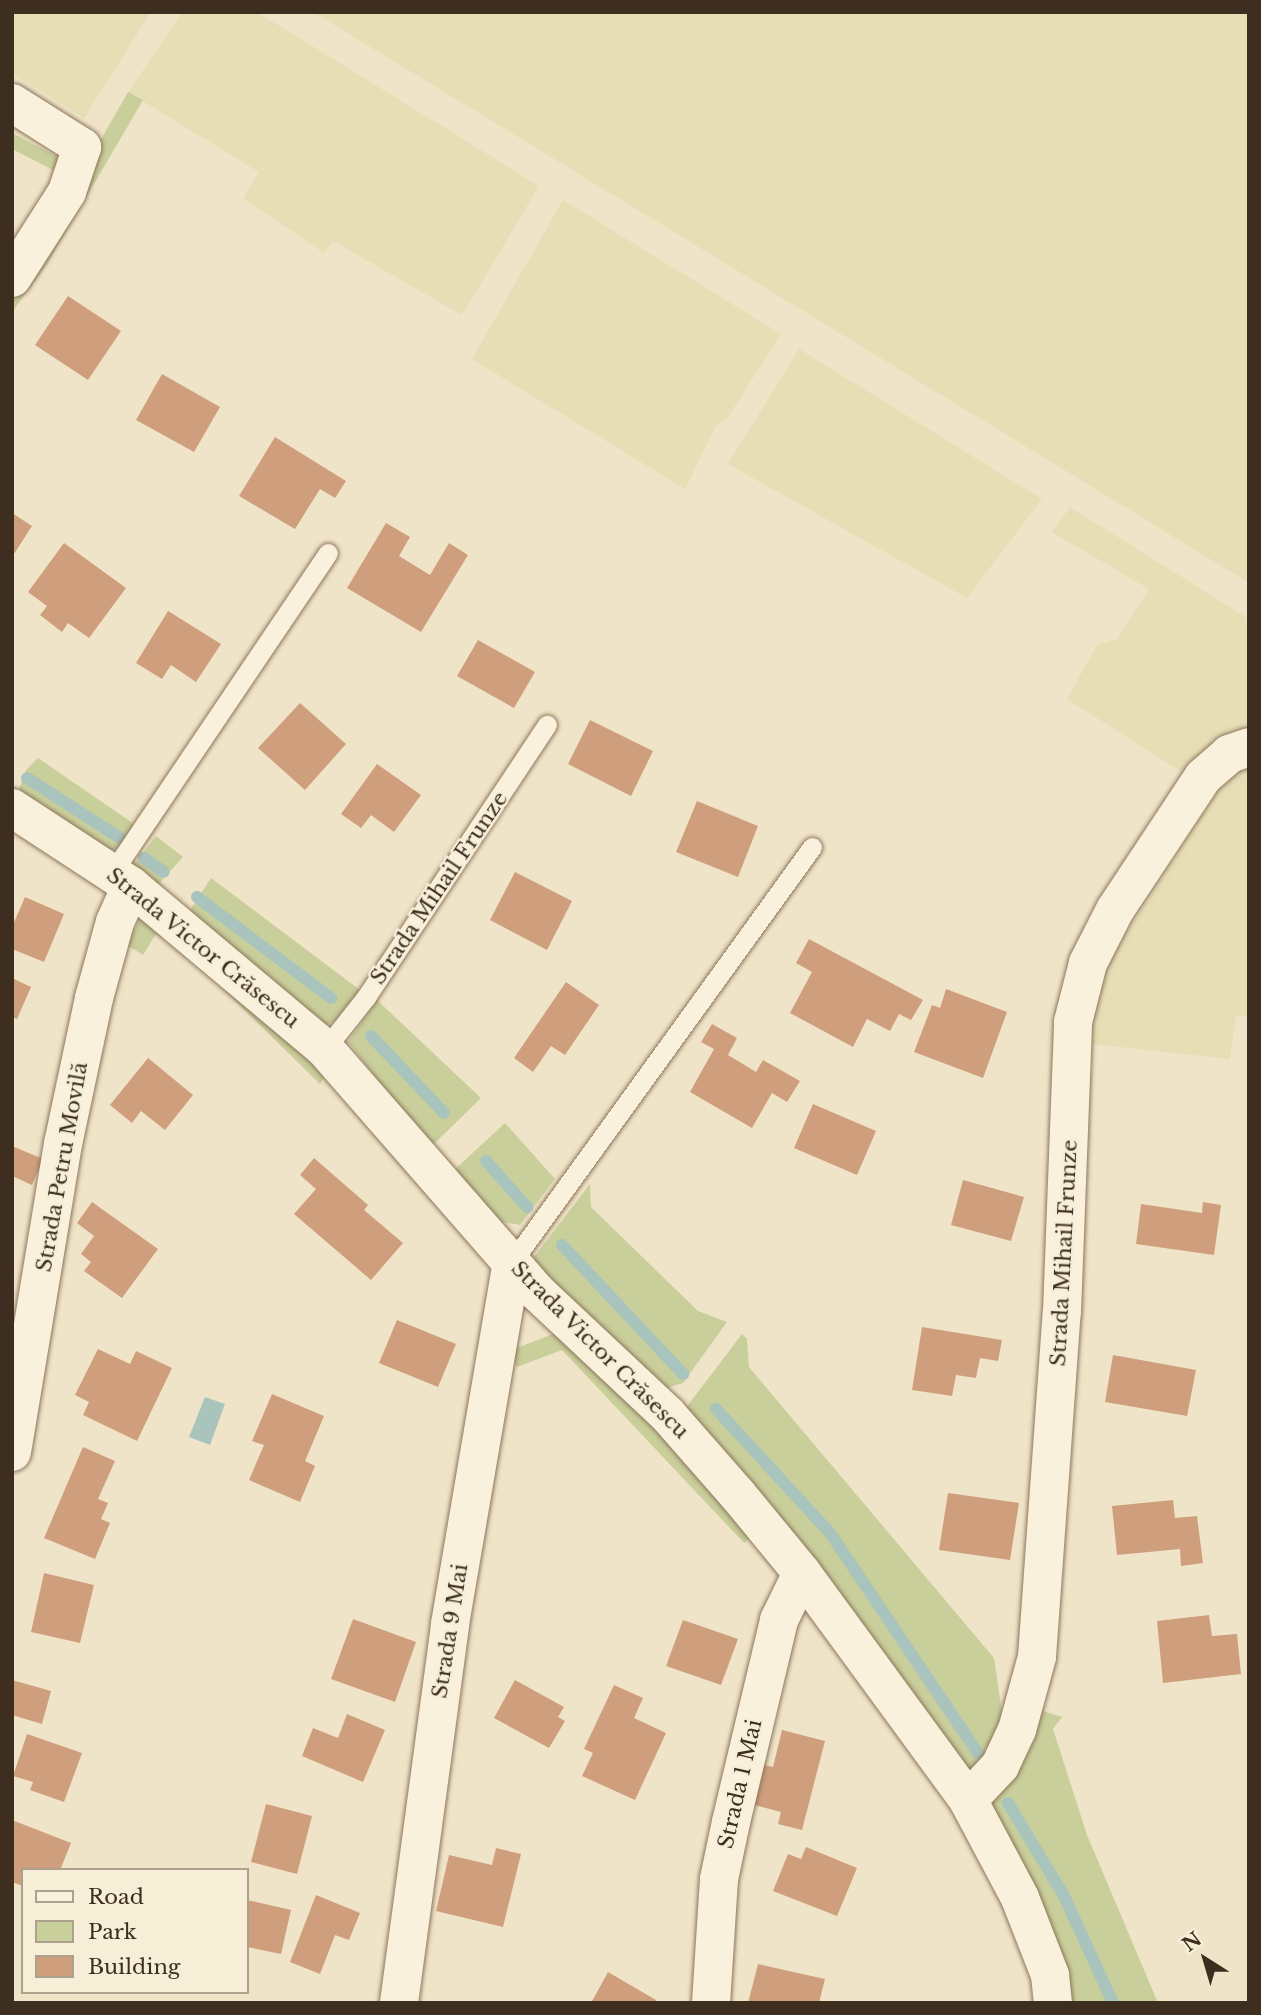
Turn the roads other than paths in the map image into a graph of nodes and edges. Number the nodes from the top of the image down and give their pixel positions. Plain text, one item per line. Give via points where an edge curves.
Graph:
1 (12, 103) edge
2 (12, 278) edge
3 (328, 553) dead end
4 (547, 725) dead end
5 (1249, 747) edge
6 (12, 808) edge
7 (812, 847) dead end
8 (122, 880) junction
9 (325, 1049) junction
10 (512, 1262) junction
11 (12, 1452) edge
12 (803, 1573) junction
13 (968, 1800) junction
14 (399, 2003) edge
15 (711, 2003) edge
16 (1053, 2003) edge

1 - 2 street via 82,147 67,192
3 - 8 lane
4 - 9 lane, Strada Mihail Frunze via 366,997
5 - 13 street, Strada Mihail Frunze via 1229,754 1203,777 1115,910 1088,962 1073,1022 1062,1311 1037,1657 1017,1730 1000,1766
6 - 8 street, Strada Victor Crăsescu
7 - 10 lane
8 - 9 street, Strada Victor Crăsescu
8 - 11 street, Strada Petru Movilă via 63,1143
9 - 10 street, Strada Victor Crăsescu
10 - 12 street, Strada Victor Crăsescu via 667,1414
10 - 14 street, Strada 9 Mai via 450,1624
12 - 13 street, Strada Victor Crăsescu
12 - 15 street, Strada 1 Mai via 779,1620 731,1822 719,1879
13 - 16 street, Strada Victor Crăsescu via 1020,1898 1050,1975

